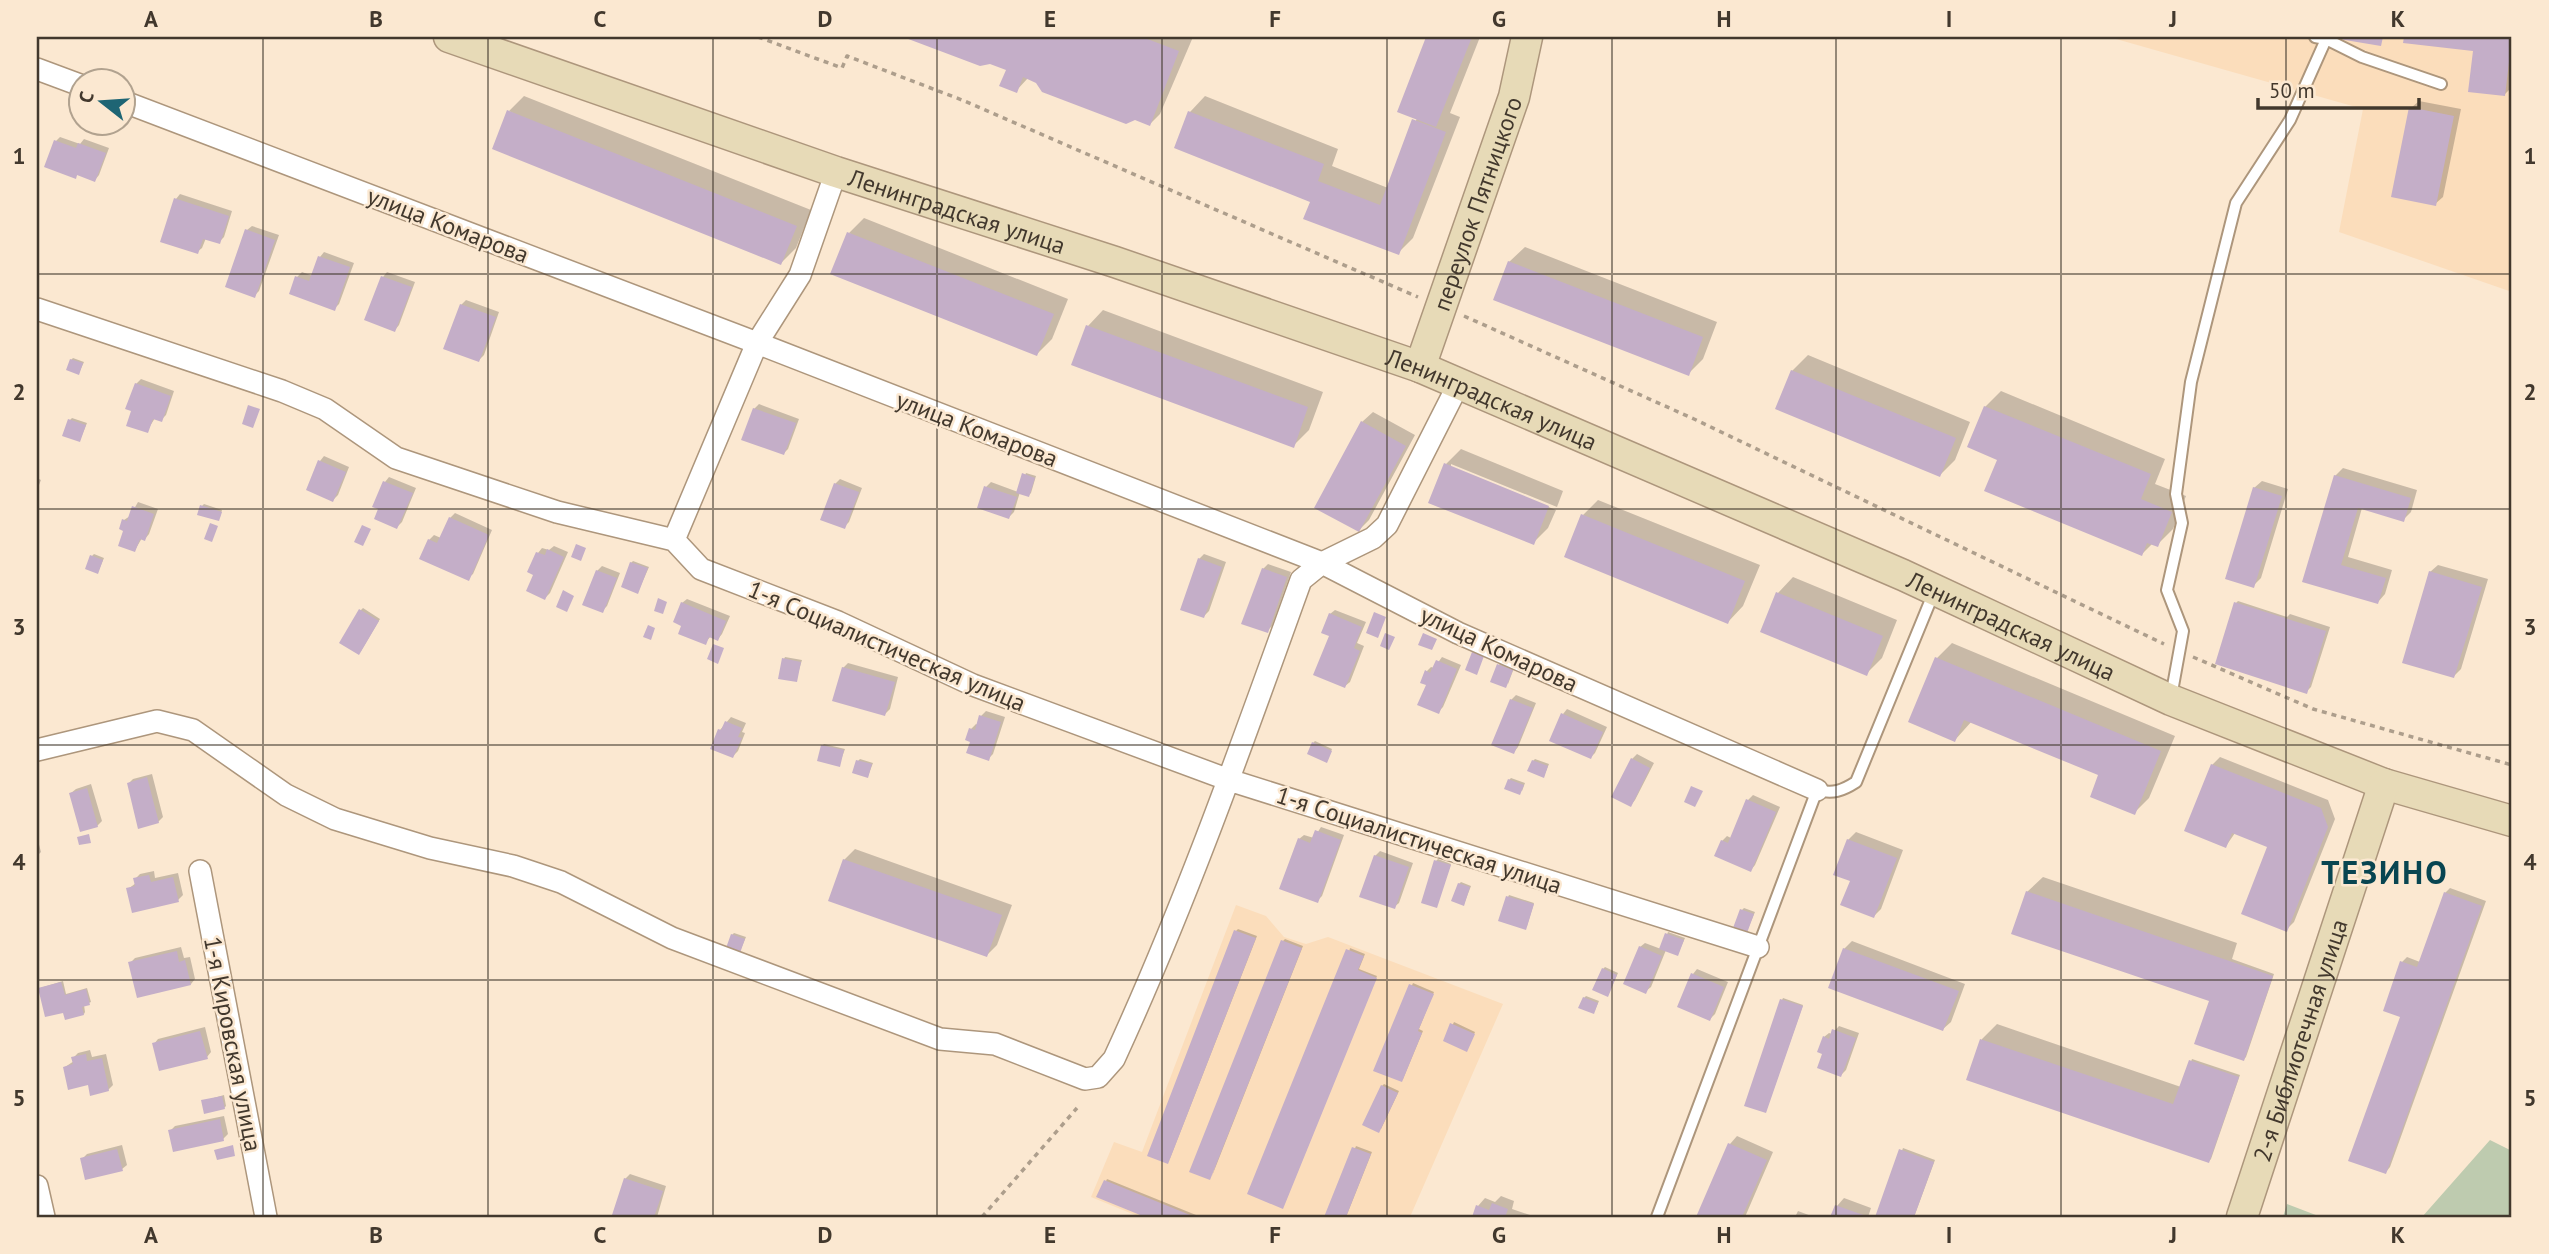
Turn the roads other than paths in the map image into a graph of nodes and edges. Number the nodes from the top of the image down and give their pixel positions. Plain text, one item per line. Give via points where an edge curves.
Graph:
1 (449, 37) edge
2 (1527, 37) edge
3 (2315, 37) edge
4 (2327, 38) edge
5 (37, 69) edge
6 (66, 80) edge
7 (2441, 84) dead end
8 (136, 106) edge
9 (836, 172) junction
10 (37, 309) edge
11 (757, 343) junction
12 (1420, 367) junction
13 (1458, 385) junction
14 (674, 540) junction
15 (1322, 563) junction
16 (1935, 590) junction
17 (2171, 699) junction
18 (37, 750) edge
19 (1229, 780) junction
20 (2384, 784) junction
21 (1817, 790) junction
22 (2512, 821) edge
23 (200, 871) dead end
24 (1758, 947) junction
25 (37, 1186) edge
26 (44, 1217) edge
27 (266, 1217) edge
28 (1657, 1217) edge
29 (2242, 1217) edge

1 - 9 main road, Ленинградская улица
2 - 12 main road, переулок Пятницкого via 1514,97
3 - 4 lane
4 - 7 lane via 2362,57
4 - 17 lane via 2290,120 2236,203 2191,382 2176,494 2182,523 2167,590 2183,631
5 - 6 street
8 - 11 street, улица Комарова
9 - 11 street via 800,275
9 - 12 main road, Ленинградская улица
10 - 14 street via 282,391 325,409 396,458 557,512
11 - 14 street
11 - 15 street, улица Комарова
12 - 13 main road, Ленинградская улица
13 - 15 street via 1387,525 1373,538
13 - 16 main road, Ленинградская улица
14 - 19 street, 1-я Социалистическая улица via 701,569 838,622 973,685
15 - 19 street via 1301,580
15 - 21 street, улица Комарова via 1458,633
16 - 17 main road, Ленинградская улица
16 - 21 lane via 1856,782 1829,793
17 - 20 main road, Ленинградская улица
18 - 19 street via 156,721 193,730 286,795 335,819 429,848 513,866 561,883 672,938 940,1039 995,1044 1085,1079 1098,1077 1114,1059
19 - 24 street, 1-я Социалистическая улица
20 - 22 main road, Ленинградская улица
20 - 29 main road, 2-я Библиотечная улица
21 - 24 lane
23 - 27 street, 1-я Кировская улица
24 - 28 lane
25 - 26 street

